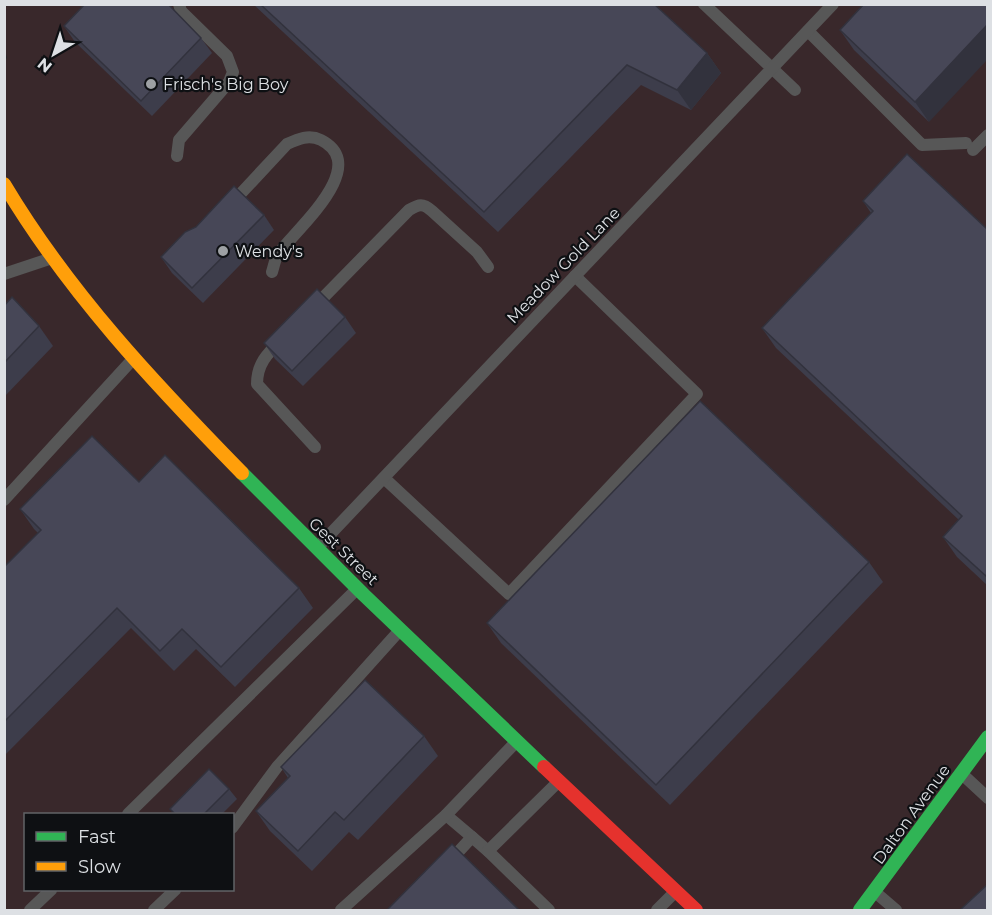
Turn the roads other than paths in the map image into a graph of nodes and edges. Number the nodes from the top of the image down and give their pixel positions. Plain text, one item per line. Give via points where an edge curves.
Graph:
1 (179, 4) edge
2 (704, 4) edge
3 (833, 4) edge
4 (808, 31) junction
5 (772, 69) junction
6 (795, 90) dead end
7 (987, 135) edge
8 (177, 156) dead end
9 (5, 188) edge
10 (224, 212) edge
11 (52, 257) junction
12 (488, 267) dead end
13 (272, 272) dead end
14 (4, 274) edge
15 (575, 276) junction
16 (303, 318) edge
17 (286, 335) edge
18 (133, 359) junction
19 (315, 447) dead end
20 (384, 478) junction
21 (4, 500) edge
22 (317, 548) junction
23 (358, 588) junction
24 (402, 628) junction
25 (987, 736) edge
26 (518, 741) junction
27 (961, 773) junction
28 (560, 780) junction
29 (987, 798) edge
30 (129, 813) edge
31 (446, 815) junction
32 (234, 825) edge
33 (472, 837) junction
34 (488, 851) junction
35 (442, 869) edge
36 (50, 891) edge
37 (174, 891) edge
38 (676, 891) junction
39 (871, 900) edge
40 (30, 910) edge
41 (154, 910) edge
42 (341, 910) edge
43 (549, 910) edge
44 (657, 910) edge
45 (696, 910) edge
46 (860, 910) edge
47 (896, 910) edge

1 - 8 lane via 181,11 227,56 233,72 229,82 179,140
2 - 5 lane
3 - 4 lane, Meadow Gold Lane
4 - 5 lane, Meadow Gold Lane
4 - 7 lane via 922,145 970,146
5 - 6 lane
5 - 15 lane, Meadow Gold Lane
9 - 11 street, Gest Street
10 - 13 lane via 287,144 314,136 337,153 340,165 318,210 277,256
11 - 14 lane
11 - 18 street, Gest Street
12 - 16 lane via 432,211 418,204
15 - 20 lane, Meadow Gold Lane
15 - 20 lane via 696,394 509,594
17 - 19 lane via 262,360 257,384
18 - 21 lane
18 - 22 street, Gest Street
20 - 22 lane, Meadow Gold Lane
22 - 23 street, Gest Street
23 - 24 street, Gest Street
23 - 30 lane
24 - 26 street, Gest Street
24 - 32 lane via 277,767
25 - 27 street, Dalton Avenue
26 - 28 street, Gest Street
26 - 31 lane
27 - 29 lane
27 - 39 street, Dalton Avenue
28 - 34 lane
28 - 38 street, Gest Street
31 - 33 lane
31 - 42 lane
33 - 34 lane
33 - 35 lane
34 - 43 lane
36 - 40 lane
37 - 41 lane
38 - 44 lane
38 - 45 street, Gest Street
39 - 46 street, Dalton Avenue
39 - 47 lane

